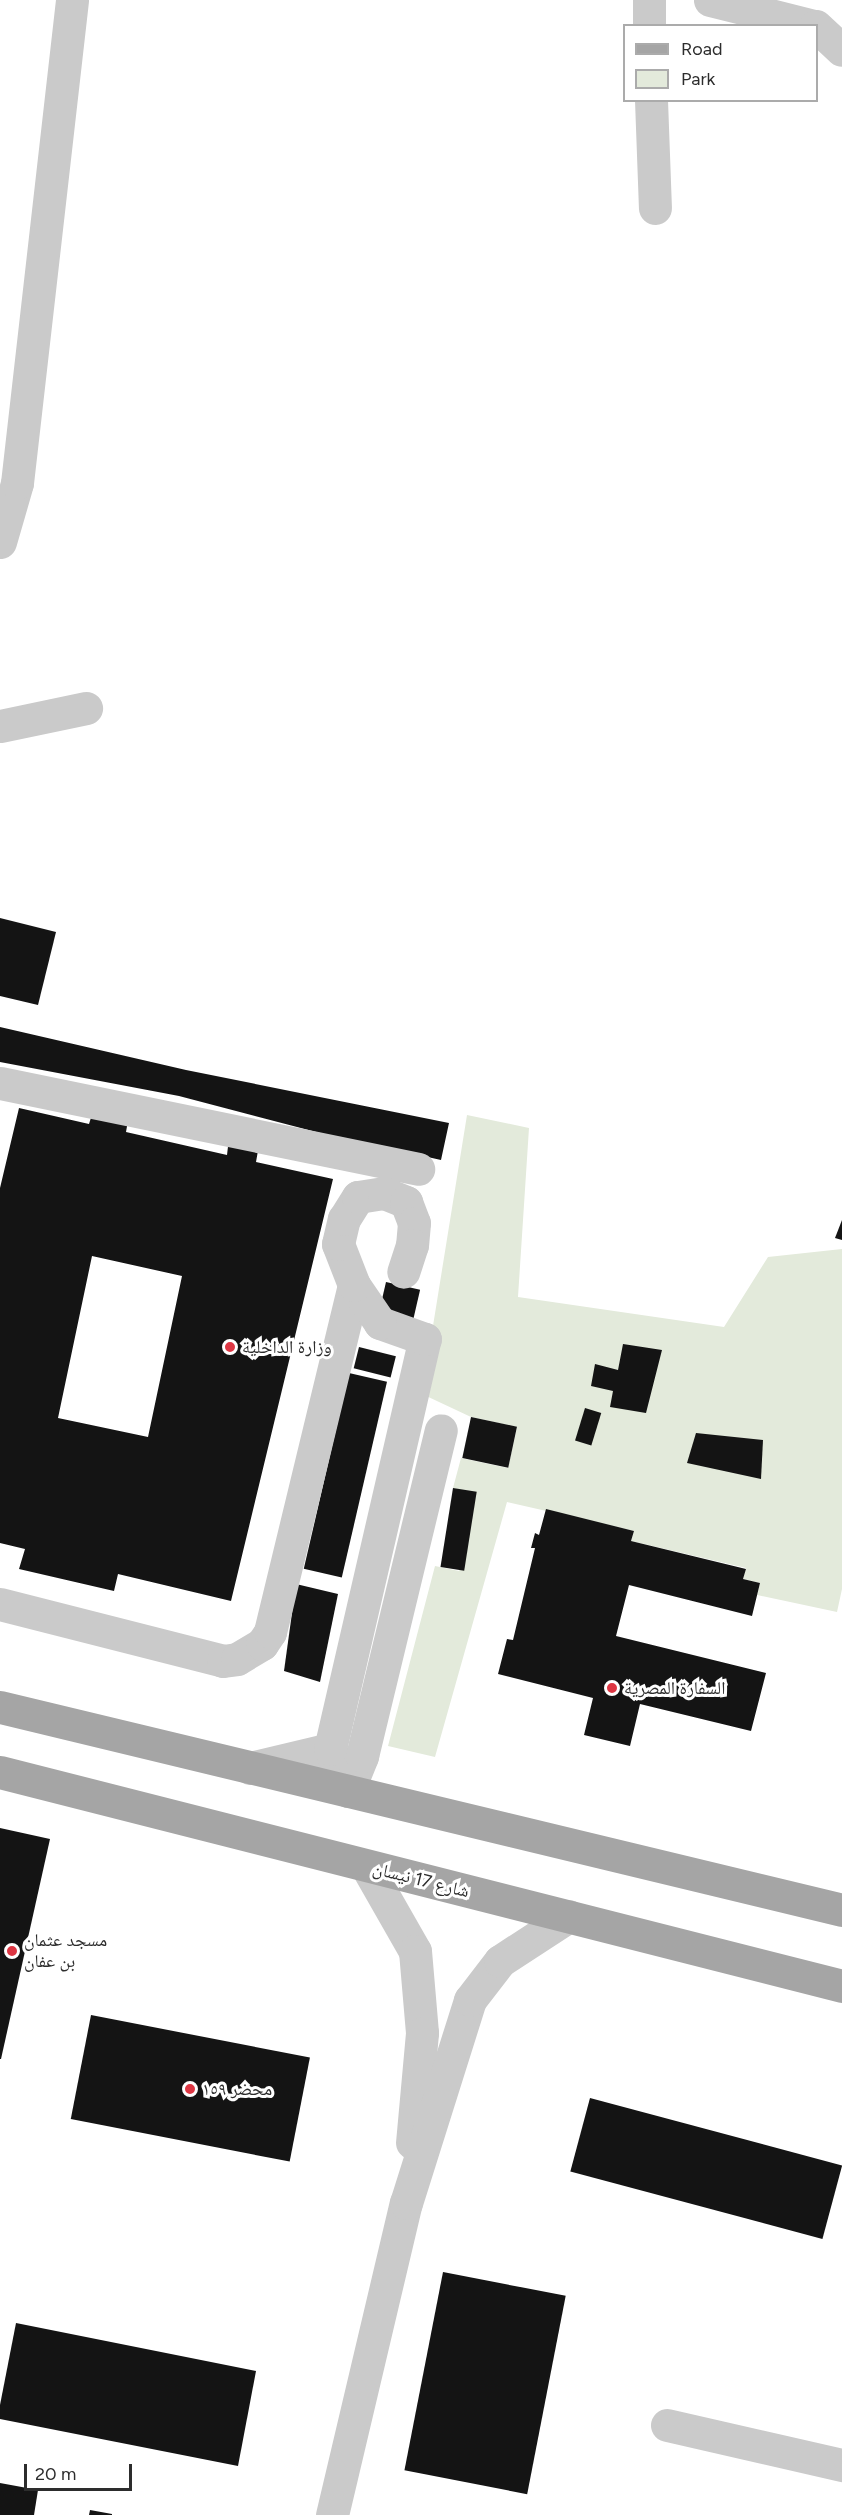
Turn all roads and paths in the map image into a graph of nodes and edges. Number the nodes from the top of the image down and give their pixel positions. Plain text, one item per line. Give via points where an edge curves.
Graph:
1 (72, 0) edge
2 (649, 0) edge
3 (710, 0) edge
4 (649, 24) edge
5 (807, 24) edge
6 (818, 29) edge
7 (842, 50) edge
8 (651, 102) edge
9 (655, 208) dead end
10 (0, 542) edge
11 (86, 708) dead end
12 (0, 726) edge
13 (0, 1083) edge
14 (418, 1169) dead end
15 (404, 1272) dead end
16 (354, 1285) junction
17 (441, 1430) dead end
18 (0, 1604) edge
19 (0, 1707) edge
20 (330, 1749) junction
21 (250, 1768) junction
22 (0, 1772) edge
23 (348, 1791) junction
24 (367, 1867) junction
25 (842, 1910) edge
26 (569, 1916) junction
27 (842, 1986) edge
28 (406, 2203) junction
29 (667, 2425) dead end
30 (842, 2465) edge
31 (332, 2515) edge

1 - 10 street via 17,483
2 - 4 street
3 - 5 street
6 - 7 street
8 - 9 street
11 - 12 street
13 - 14 street
15 - 16 street via 414,1223 406,1202 384,1193 358,1197 344,1219 338,1244
16 - 18 street via 270,1632 262,1644 237,1659 223,1661
16 - 20 street via 380,1323 426,1339
17 - 23 street via 362,1756
19 - 21 main road
20 - 21 street
20 - 23 street
21 - 23 main road
22 - 24 main road, شارع 17 نيسان
23 - 25 main road
24 - 26 main road, شارع 17 نيسان
24 - 28 street via 415,1951 422,2033
26 - 27 main road, شارع 17 نيسان
26 - 28 street via 500,1960 471,2000
28 - 31 street
29 - 30 street

